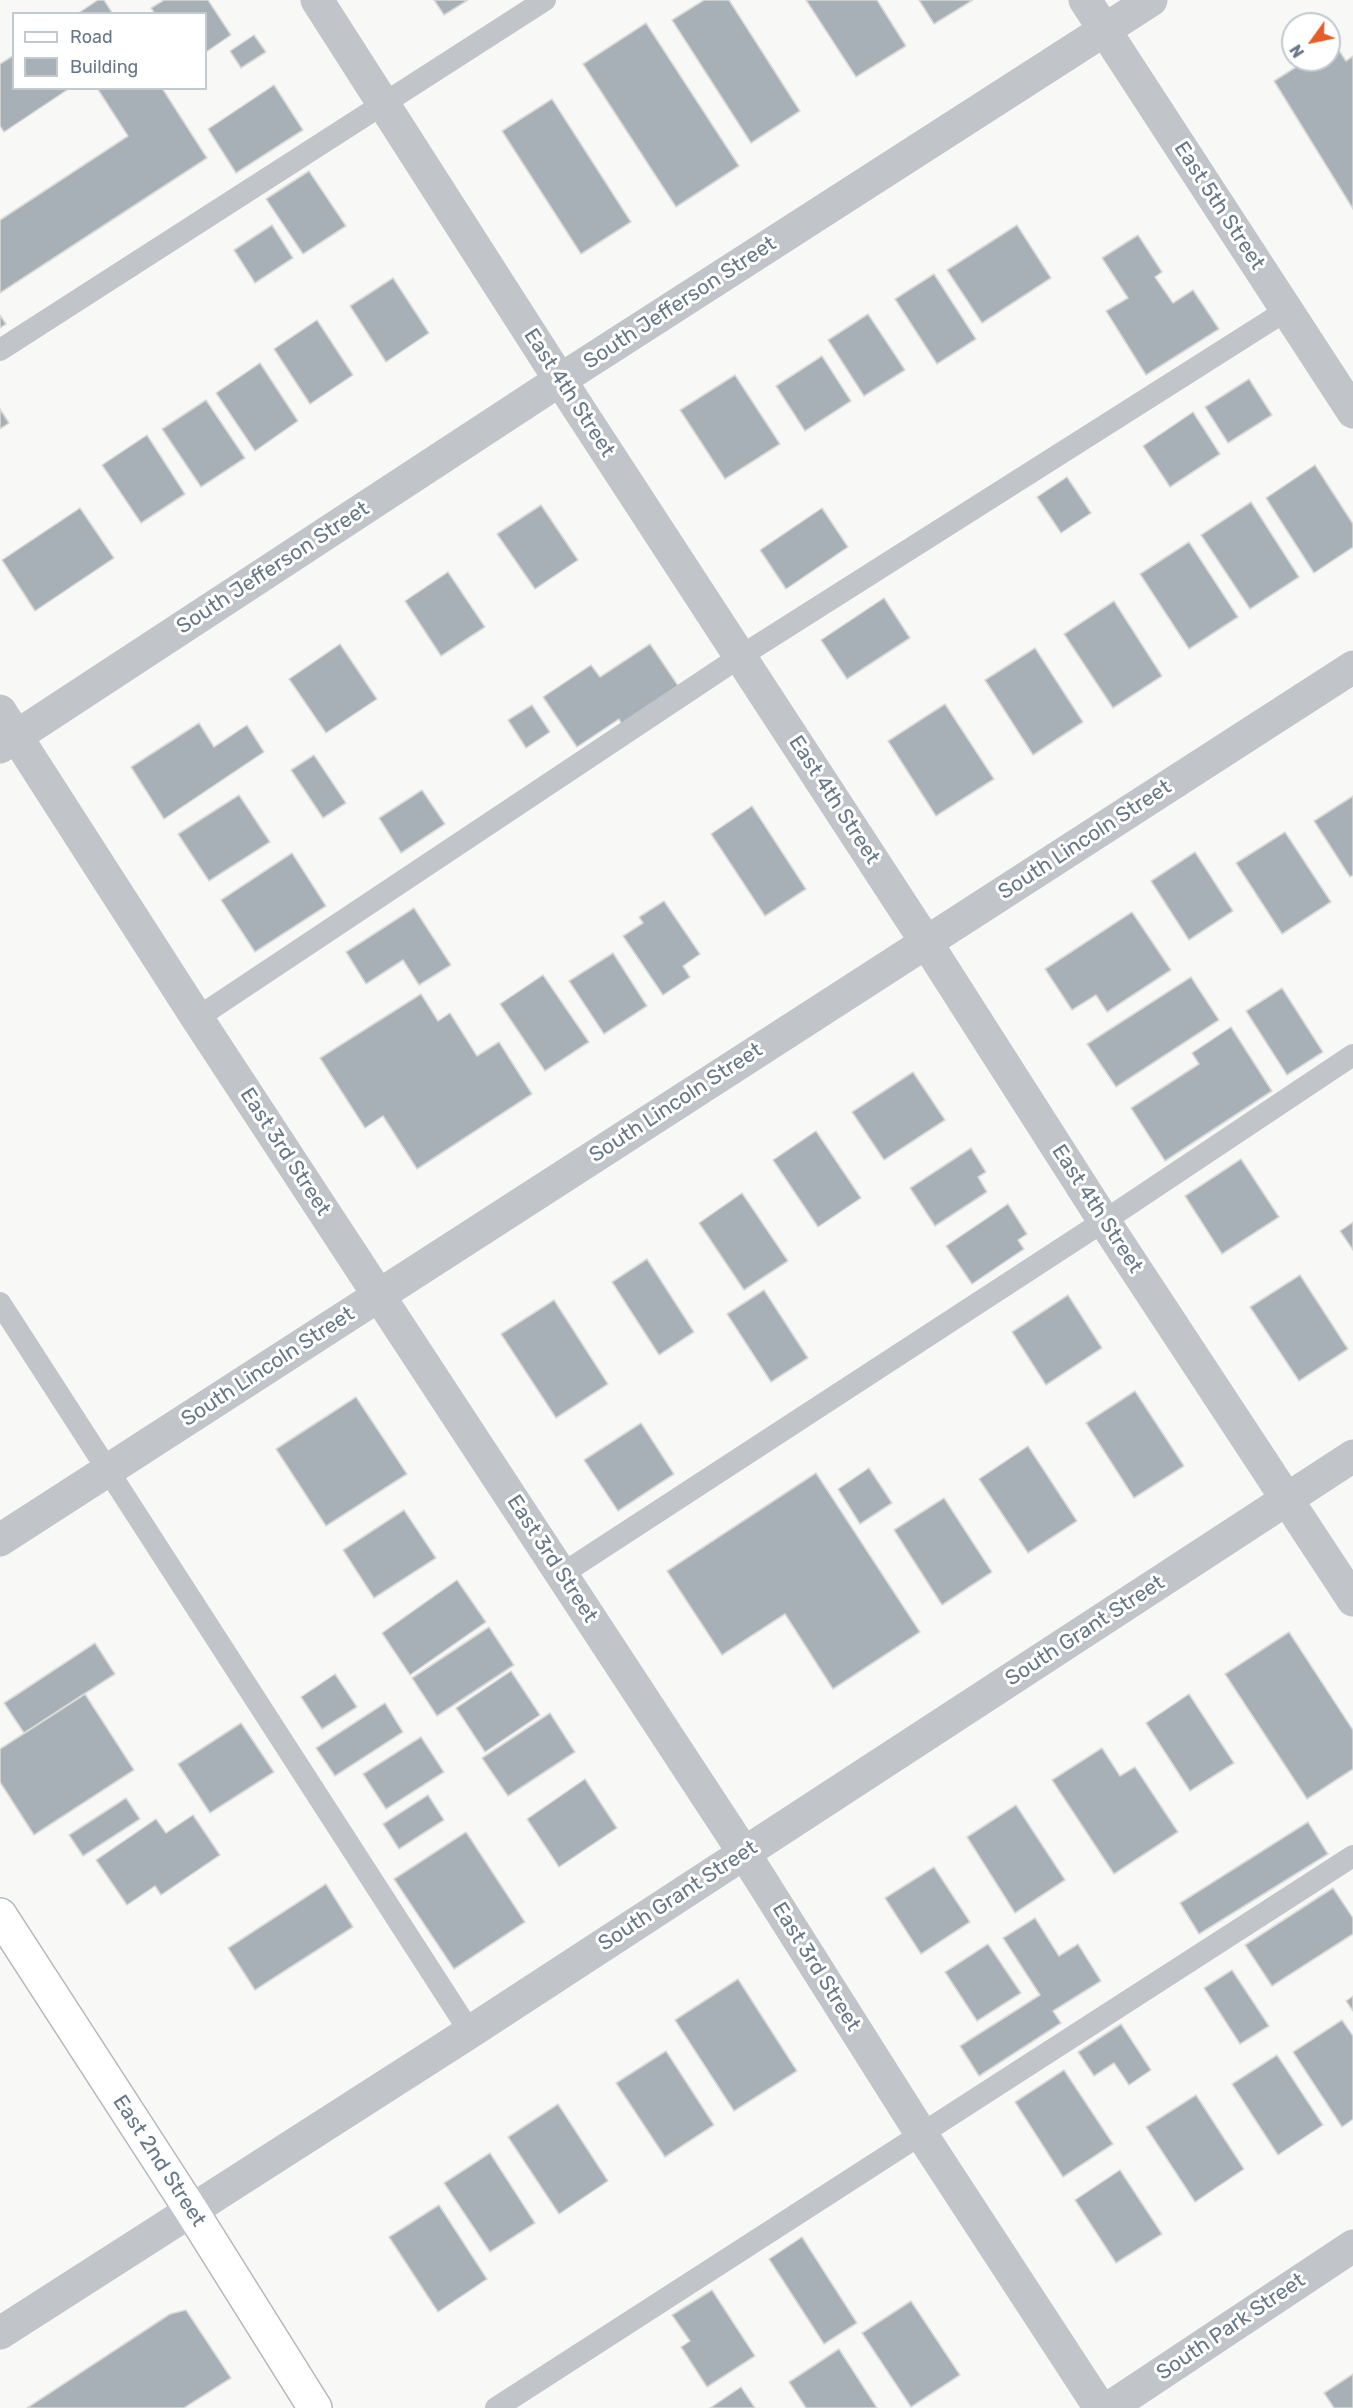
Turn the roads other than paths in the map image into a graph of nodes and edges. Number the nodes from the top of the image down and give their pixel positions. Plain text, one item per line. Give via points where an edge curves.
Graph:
1 (317, 0) edge
2 (545, 0) edge
3 (1085, 0) edge
4 (1151, 0) edge
5 (1104, 30) junction
6 (382, 104) junction
7 (1287, 310) junction
8 (0, 350) edge
9 (560, 380) junction
10 (1353, 412) edge
11 (741, 656) junction
12 (1353, 667) edge
13 (5, 731) edge
14 (926, 942) junction
15 (197, 1018) junction
16 (1353, 1055) edge
17 (1104, 1221) junction
18 (379, 1295) junction
19 (0, 1303) edge
20 (1353, 1456) edge
21 (108, 1470) junction
22 (1287, 1500) junction
23 (0, 1540) edge
24 (562, 1574) junction
25 (1353, 1600) edge
26 (744, 1853) junction
27 (1353, 1856) edge
28 (0, 1915) edge
29 (470, 2032) junction
30 (922, 2134) junction
31 (191, 2210) junction
32 (1353, 2246) edge
33 (0, 2333) edge
34 (315, 2408) edge
35 (496, 2408) edge
36 (1100, 2408) edge
37 (1109, 2408) edge

1 - 6 street, East 4th Street
2 - 6 lane
3 - 5 street, East 5th Street
4 - 5 street, South Jefferson Street
5 - 7 street, East 5th Street
5 - 9 street, South Jefferson Street
6 - 8 lane
6 - 9 street, East 4th Street
7 - 10 street, East 5th Street
7 - 11 lane
9 - 11 street, East 4th Street
9 - 13 street, South Jefferson Street
11 - 14 street, East 4th Street
11 - 15 lane
12 - 14 street, South Lincoln Street
13 - 15 street, East 3rd Street
14 - 17 street, East 4th Street
14 - 18 street, South Lincoln Street
15 - 18 street, East 3rd Street
16 - 17 lane
17 - 22 street, East 4th Street
17 - 24 lane
18 - 21 street, South Lincoln Street
18 - 24 street, East 3rd Street
19 - 21 lane
20 - 22 street, South Grant Street
21 - 23 street, South Lincoln Street
21 - 29 lane
22 - 25 street, East 4th Street
22 - 26 street, South Grant Street
24 - 26 street, East 3rd Street
26 - 29 street, South Grant Street
26 - 30 street, East 3rd Street
27 - 30 lane
28 - 31 main road, East 2nd Street
29 - 31 street, South Grant Street
30 - 35 lane
30 - 36 street, East 3rd Street
31 - 33 street, South Grant Street
31 - 34 main road, East 2nd Street
32 - 37 street, South Park Street

